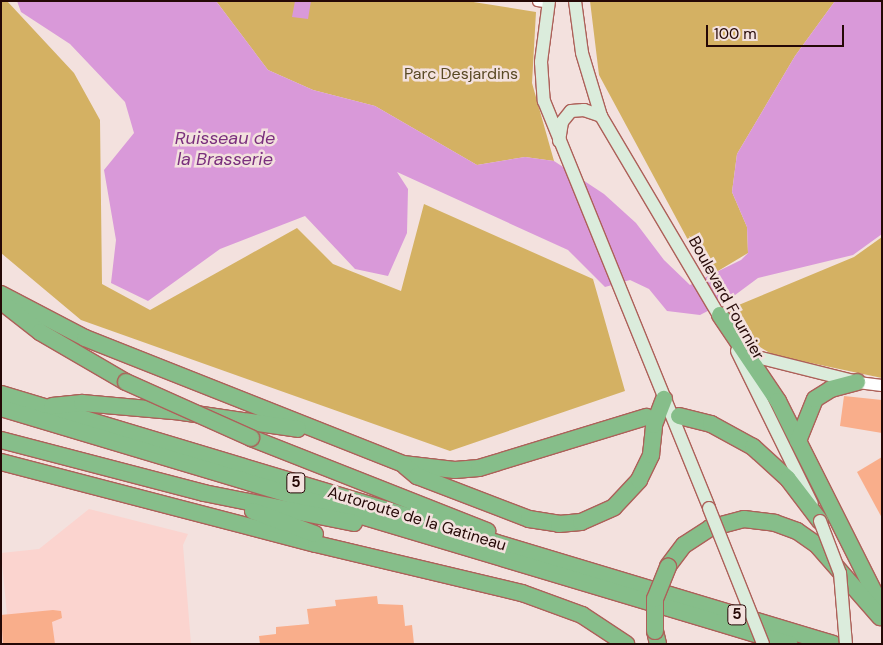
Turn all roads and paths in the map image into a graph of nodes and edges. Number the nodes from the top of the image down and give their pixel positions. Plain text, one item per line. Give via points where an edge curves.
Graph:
1 (575, 1) edge
2 (545, 2) edge
3 (601, 116) junction
4 (559, 142) junction
5 (1, 294) edge
6 (1, 301) edge
7 (720, 315) junction
8 (749, 354) junction
9 (857, 382) junction
10 (882, 385) edge
11 (1, 394) edge
12 (664, 399) junction
13 (44, 407) junction
14 (1, 408) edge
15 (679, 416) dead end
16 (646, 417) dead end
17 (317, 432) junction
18 (1, 440) edge
19 (798, 441) junction
20 (1, 462) edge
21 (403, 464) junction
22 (204, 493) junction
23 (806, 498) junction
24 (820, 521) joint
25 (420, 534) junction
26 (373, 555) junction
27 (548, 559) junction
28 (882, 608) edge
29 (882, 618) edge
30 (657, 638) edge
31 (626, 644) edge
32 (763, 644) edge
33 (789, 644) edge
34 (833, 644) edge
35 (846, 644) edge

1 - 3 main road, Boulevard Fournier via 582,53
2 - 4 main road via 541,78 544,101
3 - 4 main road via 577,110 566,114
3 - 7 main road, Boulevard Fournier
4 - 12 main road
5 - 17 highway via 70,332 272,411
6 - 27 highway, bridge via 40,332 126,382 251,438 436,508
7 - 8 highway
7 - 23 main road, Boulevard Fournier
8 - 9 main road
8 - 19 highway
9 - 10 street
9 - 19 highway via 831,389 815,399
11 - 13 highway, Autoroute de la Gatineau / 5
12 - 21 highway via 654,425 651,455 636,485 614,506 581,522 559,524 529,519 417,476
12 - 32 main road, bridge
13 - 17 highway via 82,403 190,412
13 - 27 highway, Autoroute de la Gatineau / 5
14 - 25 highway, Autoroute de la Gatineau / 5
15 - 23 highway via 711,424 746,442
16 - 21 highway via 479,468 455,470
17 - 21 highway
18 - 22 highway
19 - 28 highway
20 - 26 highway via 316,544
22 - 25 highway
22 - 26 highway
23 - 24 highway
24 - 35 main road, bridge via 840,573
25 - 33 highway, Autoroute de la Gatineau / 5
26 - 31 highway via 556,604 596,622
27 - 34 highway, Autoroute de la Gatineau / 5
29 - 30 highway, bridge via 817,545 797,531 775,523 744,520 710,528 684,545 668,566 655,599

